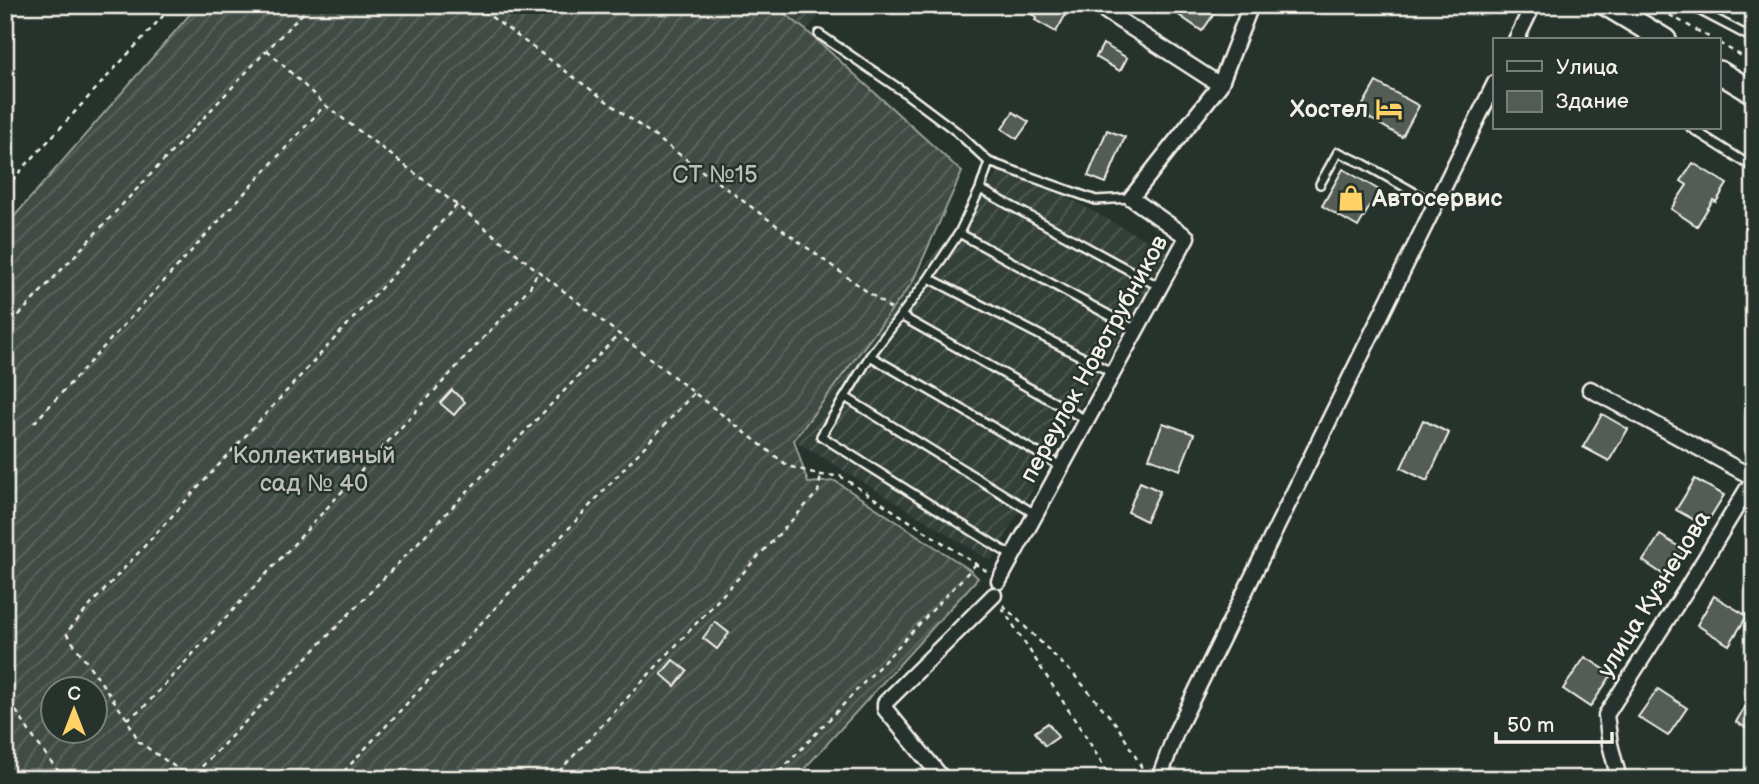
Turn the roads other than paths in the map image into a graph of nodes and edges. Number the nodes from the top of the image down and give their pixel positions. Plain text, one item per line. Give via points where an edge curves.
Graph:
1 (1096, 5) edge
2 (1251, 5) edge
3 (1533, 5) edge
4 (1607, 5) edge
5 (1689, 5) edge
6 (819, 34) dead end
7 (1517, 38) edge
8 (1660, 38) edge
9 (1754, 39) edge
10 (1720, 73) edge
11 (1220, 85) junction
12 (1493, 87) edge
13 (1754, 93) edge
14 (1694, 130) edge
15 (989, 162) junction
16 (1754, 168) edge
17 (1320, 184) dead end
18 (980, 189) junction
19 (1131, 198) junction
20 (1435, 204) junction
21 (959, 233) junction
22 (929, 278) junction
23 (1160, 287) junction
24 (901, 316) junction
25 (1136, 330) junction
26 (870, 356) junction
27 (1113, 373) junction
28 (1590, 389) dead end
29 (845, 397) junction
30 (1087, 421) junction
31 (1062, 467) junction
32 (1754, 478) edge
33 (1036, 514) junction
34 (1013, 556) junction
35 (999, 581) road end
36 (994, 595) road end
37 (943, 779) edge
38 (1159, 779) edge
39 (1619, 779) edge

1 - 11 street
2 - 11 street
3 - 7 street
4 - 8 main road
5 - 9 lane
6 - 15 lane via 957,132
10 - 13 main road
11 - 19 street
12 - 20 street
14 - 16 lane
15 - 18 lane
15 - 19 lane via 1096,200
17 - 20 lane via 1338,152
18 - 21 lane
18 - 23 lane
19 - 23 street, переулок Новотрубников via 1187,237
20 - 38 street via 1177,732
21 - 22 lane
21 - 25 lane
22 - 24 lane
22 - 27 lane
23 - 25 street, переулок Новотрубников
24 - 26 lane
24 - 30 lane
25 - 27 street, переулок Новотрубников
26 - 29 lane
26 - 31 lane
27 - 30 street, переулок Новотрубников
28 - 32 street
29 - 33 lane
29 - 34 lane via 821,436
30 - 31 street, переулок Новотрубников
31 - 33 street, переулок Новотрубников
32 - 39 street, улица Кузнецова via 1606,715
33 - 34 street, переулок Новотрубников
34 - 35 street, переулок Новотрубников
36 - 37 street via 886,703 885,709

